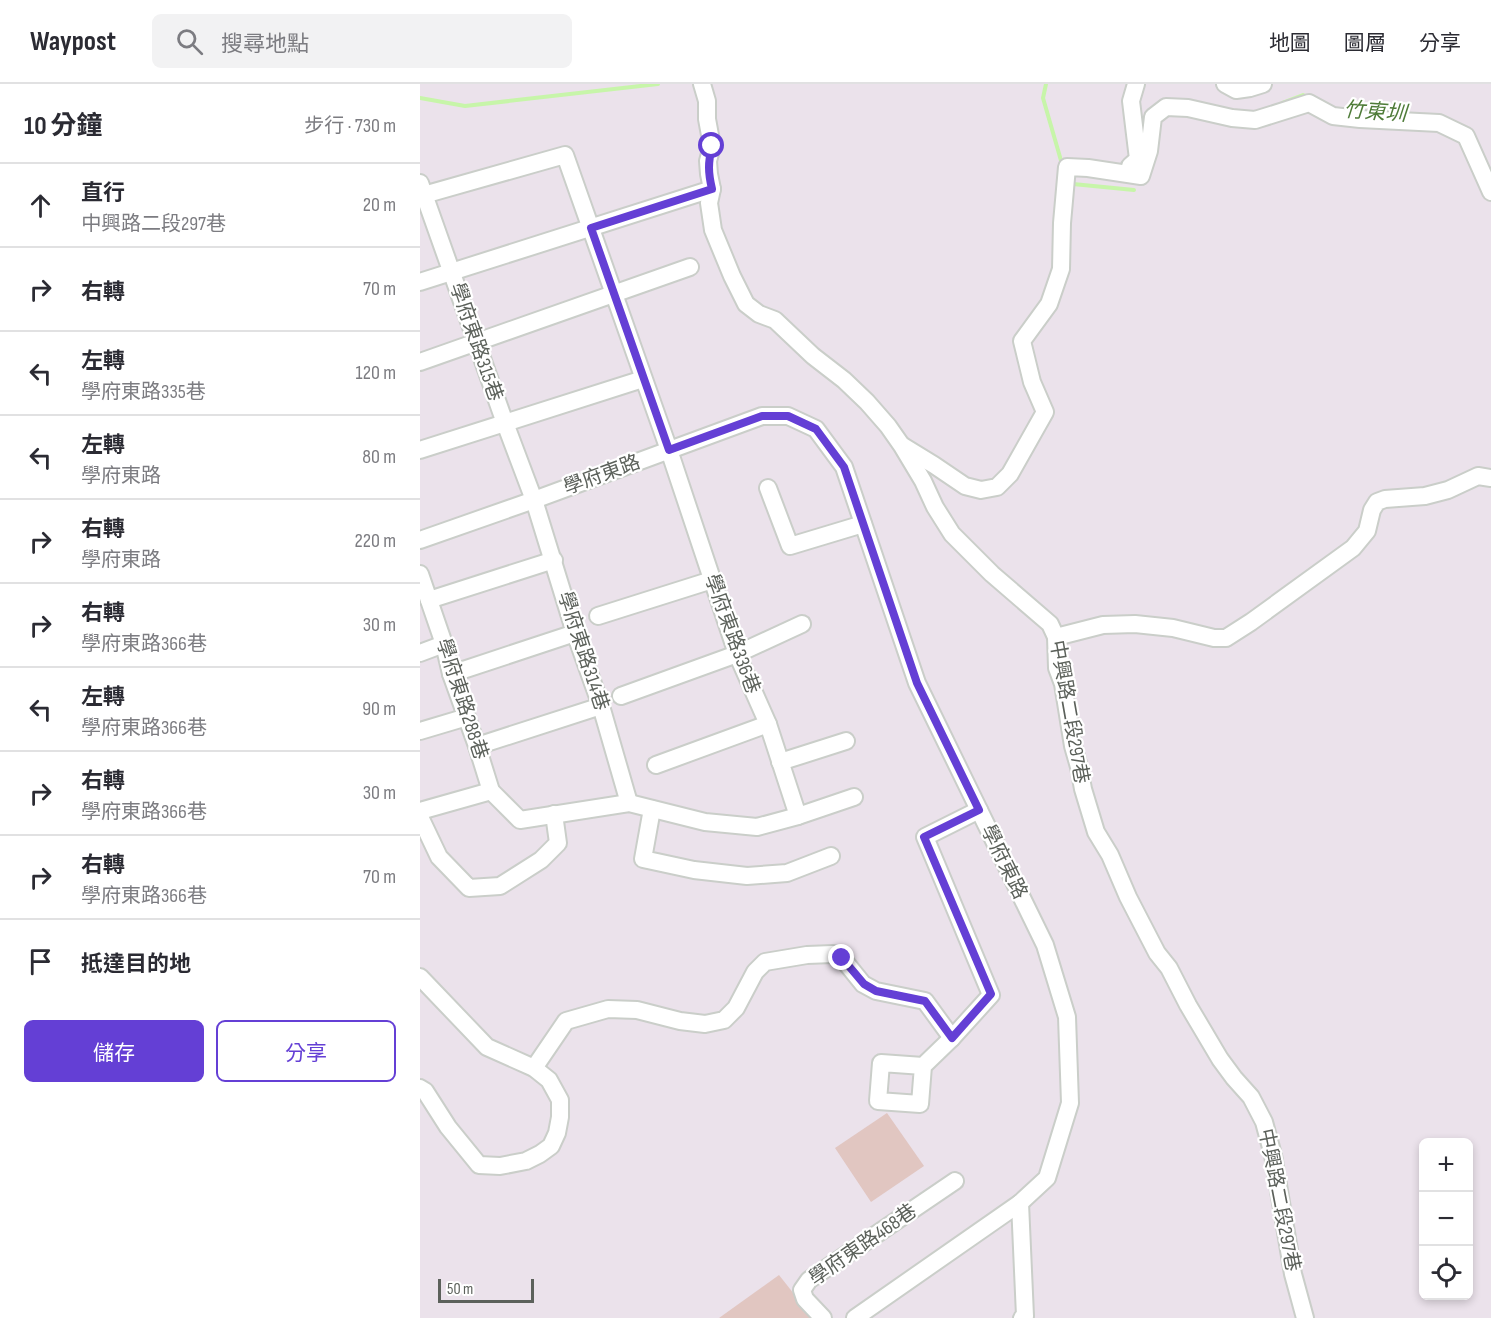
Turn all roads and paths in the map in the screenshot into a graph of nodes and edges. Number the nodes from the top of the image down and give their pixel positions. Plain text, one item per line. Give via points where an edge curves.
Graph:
1 (702, 84) edge
2 (1136, 84) edge
3 (1225, 84) edge
4 (1263, 84) edge
5 (1122, 173) junction
6 (712, 189) junction
7 (421, 191) edge
8 (1491, 192) edge
9 (591, 228) junction
10 (690, 267) dead end
11 (452, 272) junction
12 (420, 282) edge
13 (613, 293) junction
14 (477, 342) junction
15 (420, 362) edge
16 (643, 379) junction
17 (505, 423) junction
18 (902, 446) junction
19 (420, 450) edge
20 (669, 450) junction
21 (1491, 478) edge
22 (768, 488) dead end
23 (534, 500) junction
24 (863, 524) junction
25 (420, 540) edge
26 (554, 560) junction
27 (420, 574) edge
28 (712, 580) junction
29 (429, 600) junction
30 (598, 616) dead end
31 (802, 624) dead end
32 (576, 633) junction
33 (1056, 637) junction
34 (444, 645) junction
35 (420, 653) edge
36 (737, 654) junction
37 (451, 674) junction
38 (621, 696) dead end
39 (601, 706) junction
40 (467, 717) junction
41 (768, 724) junction
42 (420, 731) edge
43 (846, 741) dead end
44 (477, 746) junction
45 (780, 762) junction
46 (656, 765) dead end
47 (491, 791) junction
48 (854, 797) dead end
49 (629, 803) junction
50 (652, 809) junction
51 (979, 810) junction
52 (420, 811) edge
53 (554, 814) junction
54 (798, 816) junction
55 (420, 817) edge
56 (831, 856) dead end
57 (420, 977) edge
58 (952, 1038) junction
59 (923, 1066) dead end
60 (534, 1068) junction
61 (420, 1088) edge
62 (955, 1181) dead end
63 (1020, 1203) junction
64 (823, 1318) edge
65 (855, 1318) edge
66 (1022, 1318) edge
67 (1305, 1318) edge

1 - 6 street, 中興路二段297巷 via 712,146 708,161
2 - 5 street via 1131,101 1138,159
3 - 4 street via 1236,90
5 - 8 street via 1141,176 1153,117 1166,107 1255,120 1309,103 1333,116 1439,123 1466,136
5 - 18 street via 1067,166 1061,269 1049,304 1022,341 1044,412 1010,474 997,487 981,490 965,486
6 - 9 street
6 - 18 street, 中興路二段297巷 via 709,203 713,230 746,304 775,320 844,380
7 - 9 street, 學府東路336巷 via 565,155
7 - 11 street, 學府東路315巷
9 - 11 street
9 - 13 street, 學府東路336巷
10 - 13 street
11 - 12 street
11 - 14 street, 學府東路315巷
13 - 14 street
13 - 16 street, 學府東路336巷
14 - 15 street
14 - 17 street, 學府東路315巷
16 - 17 street
16 - 20 street, 學府東路336巷
17 - 19 street
17 - 23 street, 學府東路315巷
18 - 33 street, 中興路二段297巷 via 952,534 1050,624
20 - 23 street, 學府東路
20 - 24 street, 學府東路 via 762,416 788,416 816,429 844,467
20 - 28 street, 學府東路336巷
21 - 33 street via 1478,476 1425,496 1377,502 1367,531 1353,548 1226,638 1135,624 1103,626
22 - 24 street via 790,546
23 - 25 street, 學府東路
23 - 26 street, 學府東路314巷
24 - 51 street, 學府東路 via 917,683
26 - 29 street
26 - 32 street, 學府東路314巷
27 - 29 street, 學府東路288巷
28 - 30 street
28 - 36 street, 學府東路336巷
29 - 34 street, 學府東路288巷
31 - 36 street
32 - 37 street
32 - 39 street, 學府東路314巷
33 - 67 street, 中興路二段297巷 via 1057,668 1096,832 1157,953 1220,1059 1251,1097 1264,1122
34 - 35 street
34 - 37 street, 學府東路288巷
36 - 38 street
36 - 41 street, 學府東路336巷
37 - 40 street, 學府東路288巷
39 - 44 street
39 - 49 street, 學府東路314巷
40 - 42 street
40 - 44 street, 學府東路288巷
41 - 45 street, 學府東路336巷
41 - 46 street
43 - 45 street
44 - 47 street, 學府東路288巷
45 - 54 street, 學府東路336巷
47 - 52 street
47 - 53 street via 520,820
48 - 54 street
49 - 50 street
49 - 53 street
50 - 54 street via 705,822 757,827
50 - 56 street via 643,859 747,876 787,873
51 - 58 street via 924,837 991,994
51 - 63 street, 學府東路 via 1045,945 1067,1017 1070,1103 1047,1178
53 - 55 street via 558,843 541,860 500,886 470,888 440,856
57 - 60 street via 488,1047
58 - 59 street
58 - 60 street via 925,1001 876,991 833,954 807,955 765,962 724,1020 705,1024 637,1010 608,1009 566,1021
60 - 61 street via 549,1080 560,1100 557,1133 551,1146 540,1154 500,1166 479,1165
62 - 64 street, 學府東路468巷 via 809,1280 802,1290 805,1299
63 - 65 street, 學府東路
63 - 66 street via 1025,1316

